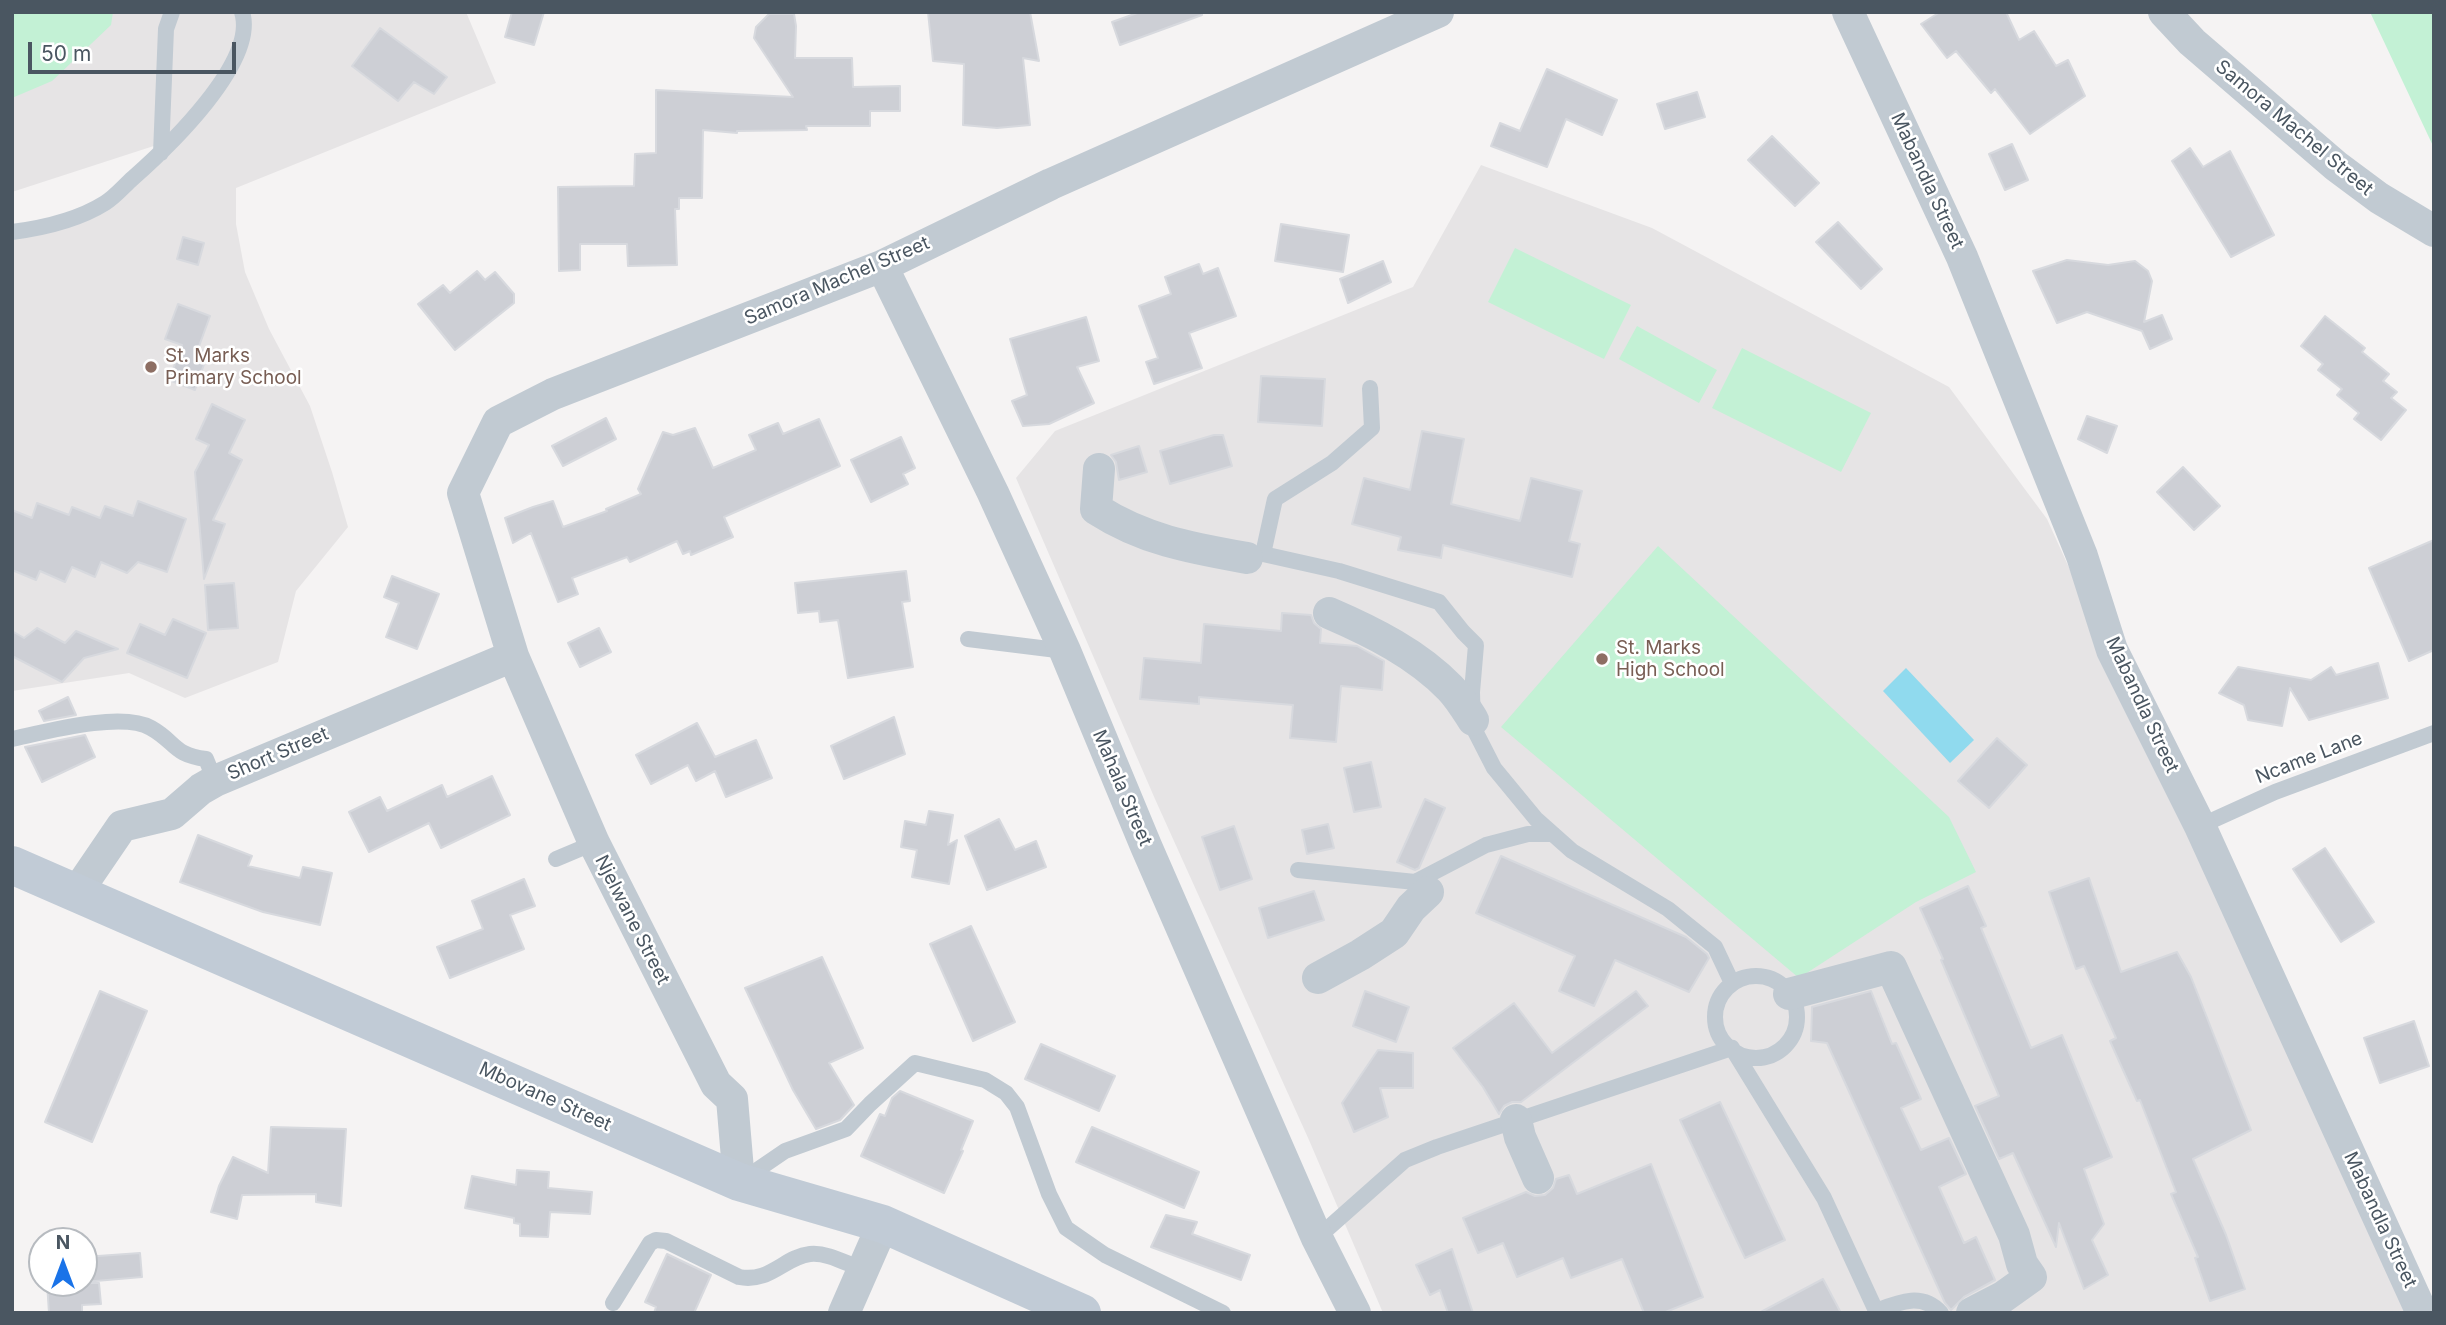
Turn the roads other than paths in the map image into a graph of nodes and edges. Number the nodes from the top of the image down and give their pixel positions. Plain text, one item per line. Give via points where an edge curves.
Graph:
1 (172, 12) edge
2 (242, 12) edge
3 (1438, 12) edge
4 (1848, 12) edge
5 (2164, 12) edge
6 (161, 153) junction
7 (2434, 231) edge
8 (12, 232) edge
9 (883, 267) junction
10 (1370, 388) dead end
11 (1099, 469) dead end
12 (1247, 558) dead end
13 (1329, 613) dead end
14 (968, 639) dead end
15 (1065, 651) junction
16 (513, 656) junction
17 (1473, 720) junction
18 (2434, 733) edge
19 (12, 739) edge
20 (215, 781) junction
21 (2200, 825) junction
22 (1553, 834) junction
23 (594, 843) junction
24 (556, 859) dead end
25 (12, 865) edge
26 (1298, 870) dead end
27 (77, 892) junction
28 (1428, 892) dead end
29 (1318, 978) dead end
30 (1732, 983) junction
31 (1789, 993) junction
32 (1732, 1048) junction
33 (1516, 1120) junction
34 (1538, 1178) dead end
35 (739, 1182) junction
36 (883, 1224) junction
37 (1317, 1238) junction
38 (862, 1269) junction
39 (612, 1303) dead end
40 (1876, 1312) edge
41 (844, 1313) edge
42 (1082, 1313) edge
43 (1223, 1313) edge
44 (1355, 1313) edge
45 (1941, 1313) edge
46 (1972, 1313) edge
47 (2422, 1313) edge

1 - 6 lane via 166,29
2 - 6 lane via 240,44 223,78 201,112
3 - 9 street, Samora Machel Street via 1051,184
4 - 21 street, Mabandla Street via 1962,257 2082,556 2112,650
5 - 7 street, Samora Machel Street via 2192,42 2336,166
6 - 8 lane via 105,203 48,227
9 - 15 street, Mahala Street
9 - 16 street, Samora Machel Street via 552,394 498,422 463,493
10 - 17 lane via 1372,428 1332,463 1275,499 1263,554 1339,570 1439,602 1476,645
11 - 12 street via 1096,509 1164,541
13 - 17 street via 1413,657 1451,689
14 - 15 lane
15 - 37 street, Mahala Street
16 - 20 street, Short Street
16 - 23 street, Njelwane Street
17 - 22 lane via 1494,768
18 - 21 lane, Ncame Lane
19 - 20 lane via 107,720 150,726 187,757 206,759
20 - 27 street, Short Street via 172,814 122,827
21 - 47 street, Mabandla Street
22 - 26 lane via 1528,834 1486,845 1416,881
22 - 30 lane via 1668,909 1715,947
23 - 24 lane
23 - 35 street, Njelwane Street via 716,1084 732,1099
25 - 27 street, Mbovane Street
27 - 35 street, Mbovane Street
28 - 29 street via 1394,933
30 - 31 lane via 1766,977
30 - 32 lane via 1717,1005 1715,1018 1717,1031
31 - 32 lane via 1797,1012 1796,1025 1783,1048 1759,1058
31 - 46 street via 1891,967 2031,1277
32 - 33 lane
32 - 40 lane via 1824,1198
33 - 34 street
33 - 37 lane via 1405,1160
35 - 36 street, Mbovane Street
35 - 43 lane via 785,1151 846,1129 915,1063 985,1080 1006,1093 1017,1107 1066,1228 1105,1255
36 - 38 street
36 - 42 street, Mbovane Street
37 - 44 street, Mahala Street
38 - 39 lane via 808,1254 748,1279 656,1240
38 - 41 street
40 - 45 lane via 1916,1300 1933,1304

